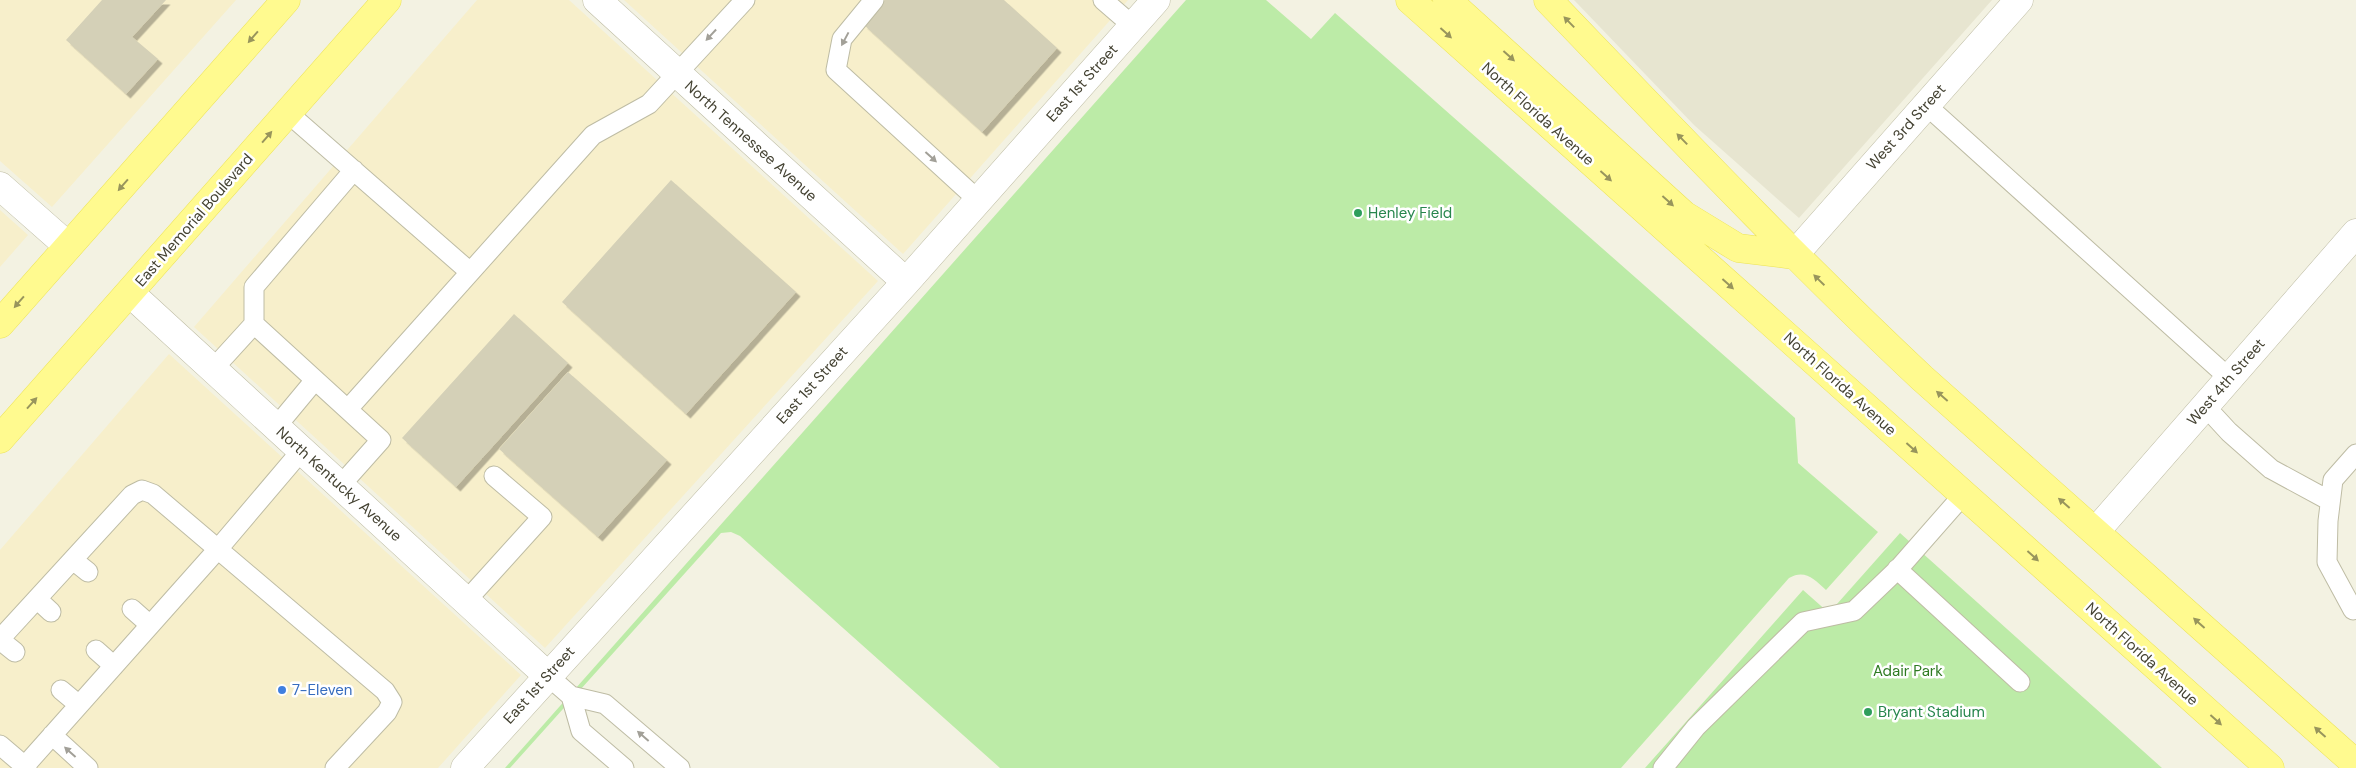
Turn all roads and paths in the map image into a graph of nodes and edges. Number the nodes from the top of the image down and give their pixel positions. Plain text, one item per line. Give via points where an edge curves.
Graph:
1 (286, 0) edge
2 (387, 0) edge
3 (597, 0) edge
4 (745, 0) edge
5 (874, 0) edge
6 (1103, 0) edge
7 (1156, 0) edge
8 (1410, 0) edge
9 (1447, 0) edge
10 (1548, 0) edge
11 (2019, 0) edge
12 (1133, 26) junction
13 (677, 73) junction
14 (1926, 106) junction
15 (288, 113) junction
16 (354, 170) junction
17 (0, 186) edge
18 (978, 200) junction
19 (68, 246) junction
20 (2352, 247) edge
21 (1794, 255) junction
22 (470, 272) junction
23 (906, 282) junction
24 (130, 293) junction
25 (0, 324) edge
26 (254, 324) junction
27 (213, 369) junction
28 (2230, 378) junction
29 (315, 380) junction
30 (2205, 406) junction
31 (348, 409) junction
32 (276, 427) junction
33 (0, 439) edge
34 (302, 450) junction
35 (2356, 454) edge
36 (494, 476) dead end
37 (340, 486) junction
38 (1964, 494) junction
39 (2330, 501) junction
40 (2096, 531) junction
41 (218, 549) junction
42 (1897, 570) junction
43 (37, 599) junction
44 (466, 601) junction
45 (132, 609) dead end
46 (2355, 610) edge
47 (51, 612) dead end
48 (150, 625) junction
49 (0, 640) edge
50 (96, 650) dead end
51 (15, 652) dead end
52 (114, 666) junction
53 (548, 676) junction
54 (2020, 682) dead end
55 (61, 690) dead end
56 (571, 696) junction
57 (79, 705) junction
58 (52, 735) junction
59 (0, 745) edge
60 (2356, 764) edge
61 (25, 767) edge
62 (88, 768) edge
63 (335, 768) edge
64 (465, 768) edge
65 (624, 768) edge
66 (680, 768) edge
67 (1663, 768) edge
68 (2270, 768) edge

1 -> 19 main road
2 - 15 main road, East Memorial Boulevard
3 - 13 street, North Tennessee Avenue
4 -> 13 lane
5 -> 18 lane via 842,39 836,70
6 - 12 lane
7 - 12 street, East 1st Street
8 -> 38 main road, North Florida Avenue
9 -> 21 main road via 1684,215 1738,248
21 -> 10 main road
11 - 14 street, West 3rd Street
12 - 18 street, East 1st Street
13 - 22 lane via 649,104 593,135
13 - 23 street, North Tennessee Avenue
14 - 21 street, West 3rd Street
14 - 28 lane
15 - 16 lane
24 -> 15 main road, East Memorial Boulevard
16 - 22 lane
16 - 26 lane via 254,288
17 - 19 street
18 - 23 street, East 1st Street
19 -> 25 main road
20 - 28 street, West 4th Street
40 -> 21 main road via 1922,378
22 - 31 lane
23 - 53 street, East 1st Street
24 - 27 street, North Kentucky Avenue
33 -> 24 main road, East Memorial Boulevard
26 - 27 lane
26 - 29 lane
27 - 32 street, North Kentucky Avenue
28 - 30 street, West 4th Street
29 - 31 lane
29 - 32 lane
30 - 39 lane via 2271,469
30 - 40 street, West 4th Street
31 - 37 lane via 381,440
32 - 34 street, North Kentucky Avenue
34 - 37 street, North Kentucky Avenue
34 - 41 lane
35 - 39 lane via 2333,480
36 - 44 lane via 542,517
37 - 44 street, North Kentucky Avenue
38 - 42 lane
38 -> 68 main road, North Florida Avenue
39 - 46 lane via 2328,562
60 -> 40 main road
41 - 43 lane via 152,494 142,490 132,495 81,566
41 - 48 lane
41 - 63 lane via 385,691 392,702 387,712
42 - 54 lane
42 - 67 lane via 1854,611 1803,622 1696,727
43 - 47 lane
43 - 49 lane
44 - 53 street, North Kentucky Avenue
45 - 48 lane
48 - 52 lane
49 - 51 lane
50 - 52 lane
52 - 57 lane
53 - 56 lane
53 - 64 street, East 1st Street
55 - 57 lane
56 - 65 lane via 581,731
66 -> 56 lane via 605,704
57 - 58 lane
58 - 61 lane
62 -> 58 lane
59 - 61 lane

